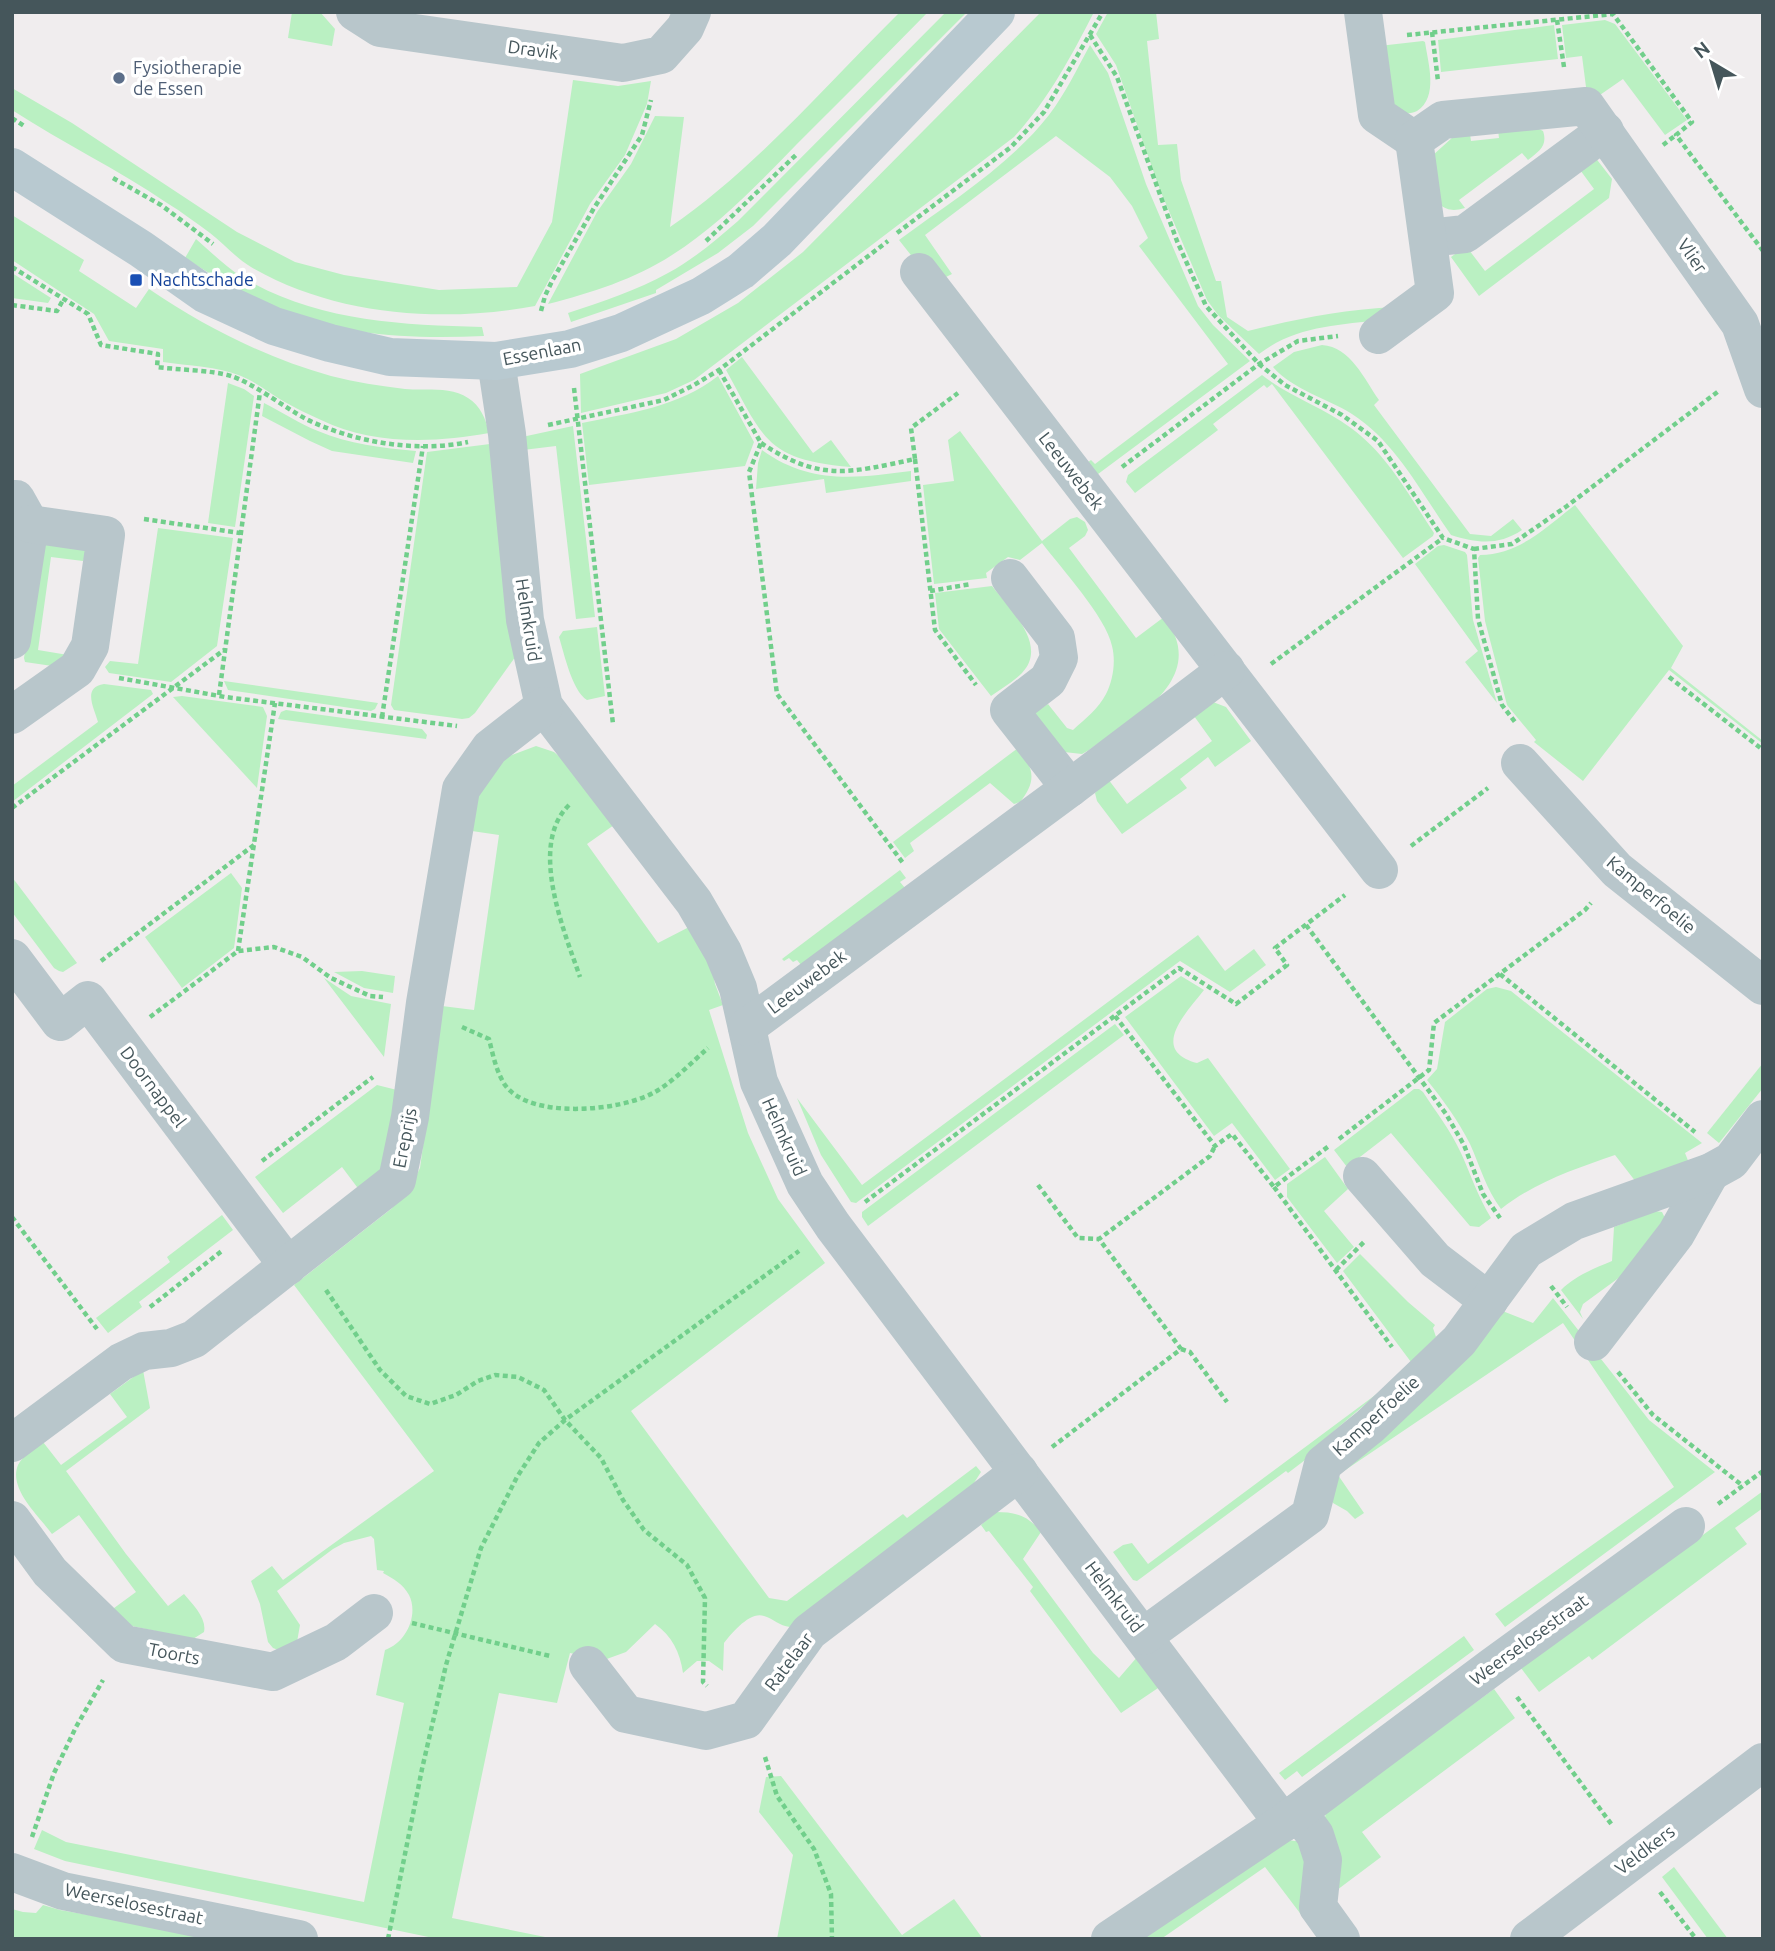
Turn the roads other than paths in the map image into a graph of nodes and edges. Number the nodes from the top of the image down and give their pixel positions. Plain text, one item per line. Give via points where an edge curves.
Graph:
1 (355, 12) edge
2 (692, 12) edge
3 (996, 12) edge
4 (1363, 12) edge
5 (1605, 131) junction
6 (1414, 141) junction
7 (12, 167) edge
8 (1429, 238) junction
9 (919, 272) dead end
10 (1378, 335) road end
11 (496, 361) junction
12 (1758, 376) edge
13 (21, 511) edge
14 (1010, 578) dead end
15 (12, 640) edge
16 (1233, 679) junction
17 (544, 706) junction
18 (12, 715) edge
19 (1520, 764) road end
20 (1070, 788) junction
21 (1379, 870) road end
22 (12, 958) edge
23 (1763, 986) edge
24 (747, 1027) junction
25 (1763, 1119) edge
26 (1721, 1166) junction
27 (1362, 1176) dead end
28 (294, 1260) junction
29 (1489, 1301) junction
30 (1593, 1342) road end
31 (12, 1443) edge
32 (1019, 1472) junction
33 (12, 1520) edge
34 (1686, 1526) road end
35 (374, 1613) road end
36 (1144, 1636) junction
37 (587, 1665) road end
38 (1763, 1762) edge
39 (1290, 1817) junction
40 (13, 1872) edge
41 (299, 1939) edge
42 (1110, 1939) edge
43 (1341, 1939) edge
44 (1529, 1939) edge

1 - 2 street, Dravik via 380,28 622,63 661,55 685,28
3 - 11 street, Essenlaan via 741,271 701,296 621,333 570,349
4 - 6 street via 1377,115
5 - 6 street, Vlier via 1586,106 1443,120
5 - 8 street via 1465,234
5 - 12 street, Vlier via 1740,324
6 - 8 street
7 - 11 street, Essenlaan via 205,294 274,326 390,357
8 - 10 street via 1434,293
9 - 16 street, Leeuwebek
11 - 17 street, Helmkruid via 525,620
13 - 15 street
13 - 18 street via 106,535 90,646 77,669
14 - 20 street via 1056,638 1059,658 1048,680 1009,710
16 - 20 street, Leeuwebek
16 - 21 street, Leeuwebek
17 - 24 street, Helmkruid via 694,902 723,952
17 - 28 street, Ereprijs via 490,748 461,789 397,1180
19 - 23 street, Kamperfoelie via 1617,870
20 - 24 street, Leeuwebek
22 - 28 street, Doornappel via 60,1021 88,1000 257,1225
24 - 32 street, Helmkruid via 759,1082 805,1184
25 - 26 street
26 - 29 street, Kamperfoelie via 1574,1221 1526,1250
26 - 30 street via 1676,1234
27 - 29 street via 1435,1260
28 - 31 street, Ereprijs via 194,1339 144,1351 121,1362
29 - 36 street, Kamperfoelie via 1460,1340 1323,1464 1310,1515
32 - 36 street, Helmkruid
32 - 37 street, Ratelaar via 809,1632 746,1720 706,1731 626,1714
33 - 35 street, Toorts via 50,1572 124,1644 273,1672 336,1642
34 - 39 street, Weerselosestraat
36 - 39 street, Helmkruid
38 - 44 street, Veldkers
39 - 42 street, Weerselosestraat
39 - 43 street via 1315,1835 1322,1860 1318,1907
40 - 41 street, Weerselosestraat via 63,1891

